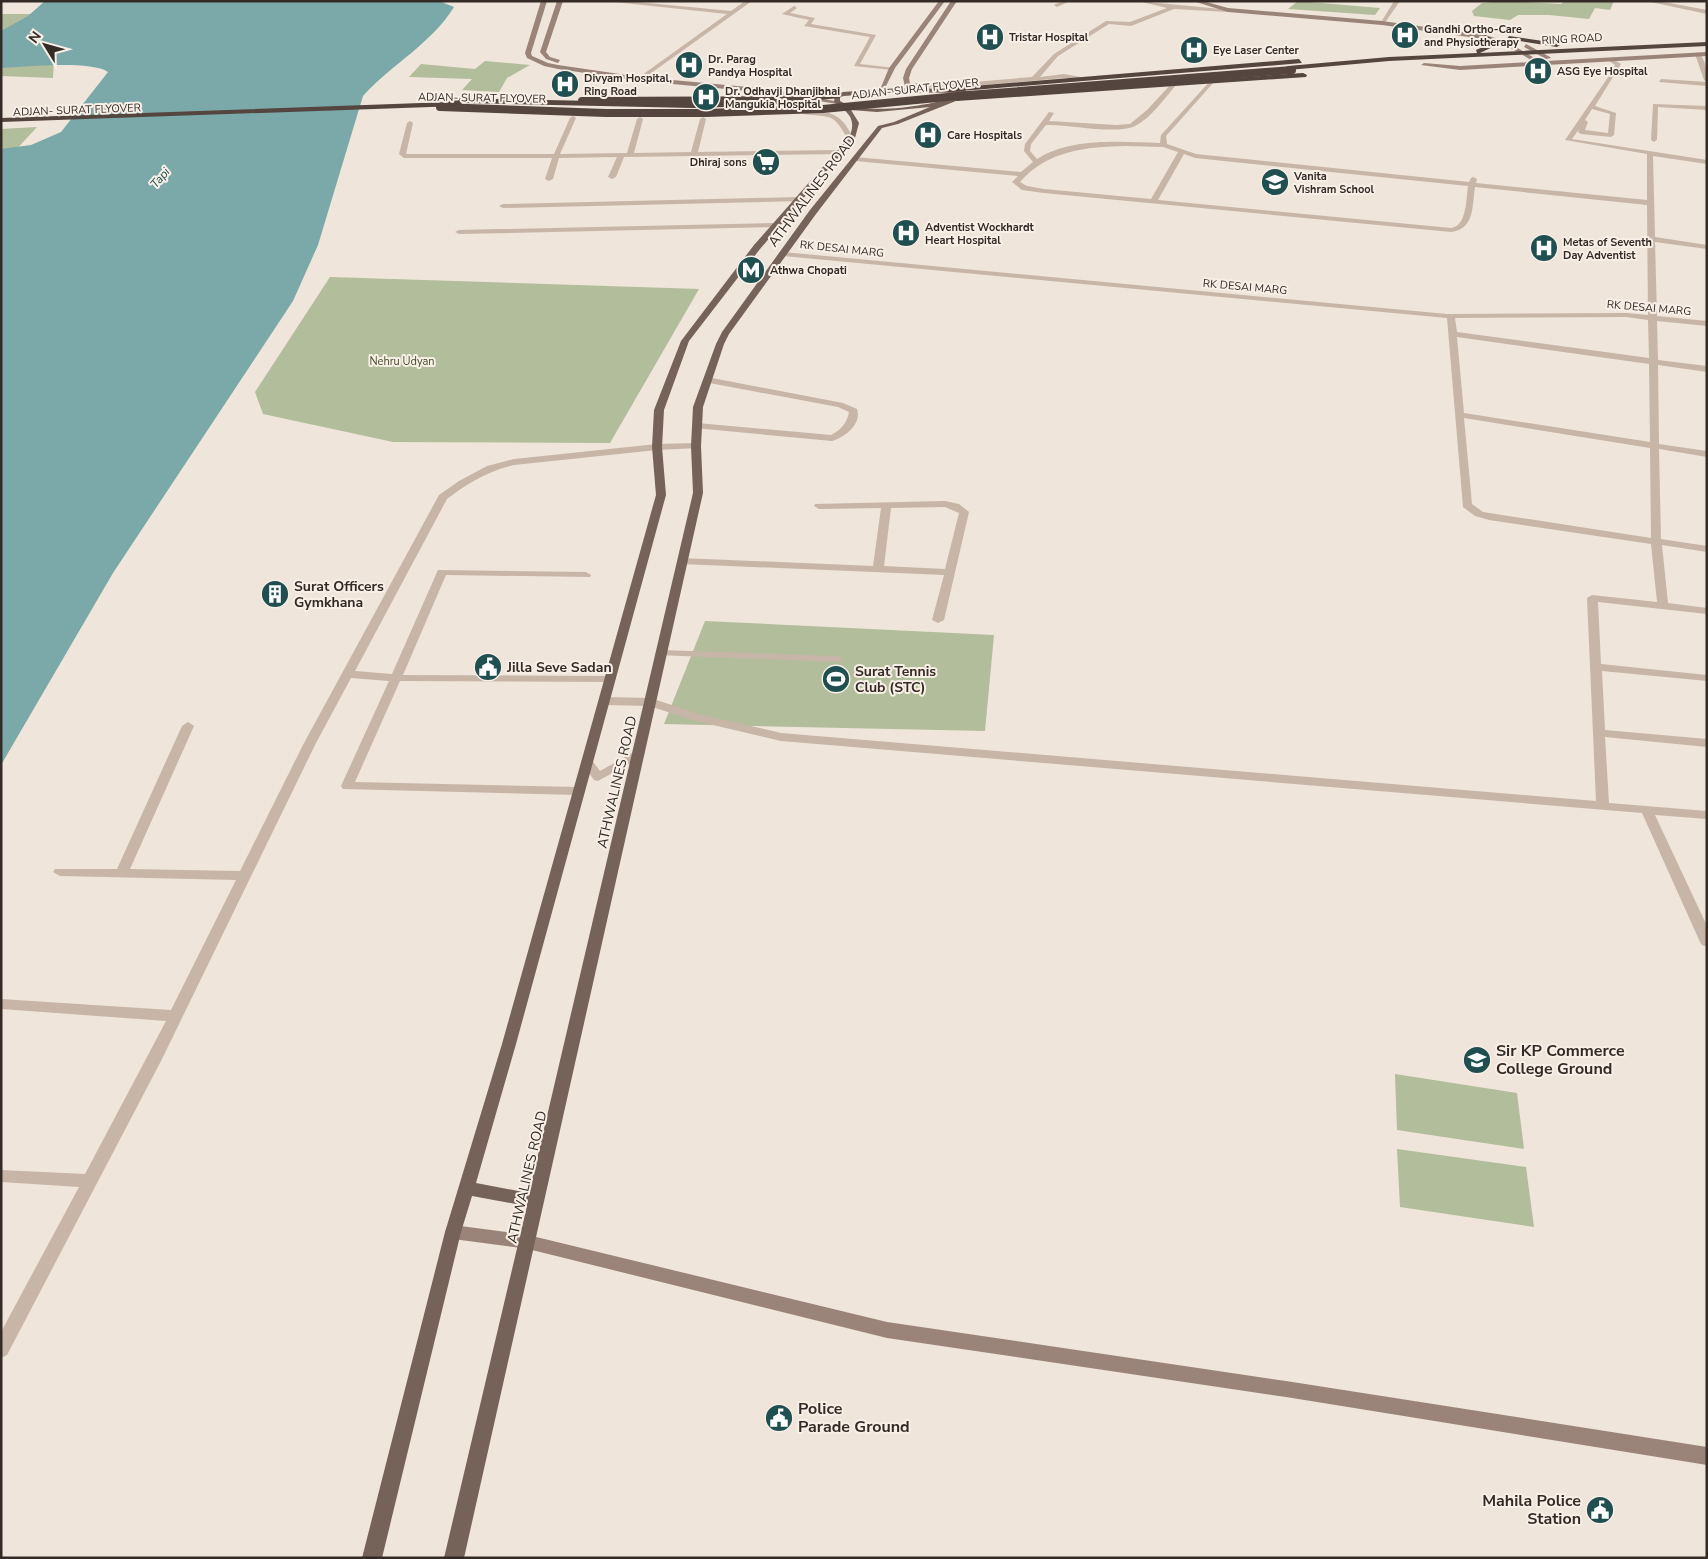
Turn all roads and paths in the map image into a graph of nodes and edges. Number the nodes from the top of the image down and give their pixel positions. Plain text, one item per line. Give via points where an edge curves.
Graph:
1 (544, 1) edge
2 (560, 1) edge
3 (608, 1) edge
4 (688, 1) edge
5 (749, 1) edge
6 (942, 1) edge
7 (954, 1) edge
8 (1068, 1) edge
9 (1140, 1) edge
10 (1196, 1) edge
11 (1214, 1) edge
12 (1397, 1) edge
13 (1649, 1) edge
14 (634, 2) edge
15 (1057, 5) dead end
16 (1707, 5) edge
17 (741, 7) junction
18 (794, 8) dead end
19 (1173, 8) junction
20 (1228, 10) junction
21 (1698, 10) junction
22 (1707, 12) edge
23 (733, 13) junction
24 (1383, 21) junction
25 (1485, 37) junction
26 (1509, 38) junction
27 (1707, 44) edge
28 (1606, 48) junction
29 (1707, 50) edge
30 (1539, 52) junction
31 (1523, 53) junction
32 (1698, 54) junction
33 (1707, 54) edge
34 (1452, 56) junction
35 (1548, 58) junction
36 (1533, 59) junction
37 (1611, 60) junction
38 (1424, 65) junction
39 (1337, 66) junction
40 (892, 68) junction
41 (1290, 69) junction
42 (647, 74) junction
43 (640, 79) junction
44 (1034, 79) junction
45 (1083, 79) junction
46 (1707, 80) edge
47 (1212, 81) junction
48 (1661, 81) dead end
49 (1174, 84) junction
50 (1707, 84) edge
51 (907, 87) junction
52 (770, 90) junction
53 (880, 92) junction
54 (805, 97) junction
55 (951, 97) junction
56 (841, 101) junction
57 (748, 105) junction
58 (1594, 107) junction
59 (1707, 108) edge
60 (504, 113) dead end
61 (1051, 113) dead end
62 (1, 114) edge
63 (573, 118) dead end
64 (640, 119) dead end
65 (703, 119) dead end
66 (1, 122) edge
67 (410, 123) dead end
68 (856, 123) junction
69 (1044, 123) junction
70 (880, 127) junction
71 (851, 140) junction
72 (1654, 140) dead end
73 (1164, 145) junction
74 (841, 152) junction
75 (1180, 152) junction
76 (1650, 153) junction
77 (694, 154) junction
78 (621, 155) junction
79 (630, 155) junction
80 (556, 156) junction
81 (855, 159) junction
82 (1707, 162) edge
83 (1037, 163) junction
84 (1022, 174) junction
85 (612, 178) dead end
86 (549, 180) dead end
87 (1473, 182) junction
88 (800, 199) junction
89 (1651, 200) junction
90 (1153, 202) junction
91 (503, 206) dead end
92 (776, 226) junction
93 (459, 232) dead end
94 (1652, 239) junction
95 (1707, 247) edge
96 (783, 254) junction
97 (1452, 316) junction
98 (1653, 318) junction
99 (1707, 324) edge
100 (1453, 334) junction
101 (1654, 362) junction
102 (1707, 369) edge
103 (708, 380) junction
104 (1460, 415) junction
105 (697, 426) junction
106 (696, 446) junction
107 (1655, 446) junction
108 (657, 447) junction
109 (1707, 454) edge
110 (886, 505) junction
111 (819, 506) dead end
112 (1656, 540) junction
113 (1707, 549) edge
114 (682, 561) junction
115 (878, 569) junction
116 (950, 572) junction
117 (586, 575) dead end
118 (1663, 606) junction
119 (1707, 611) edge
120 (938, 620) dead end
121 (661, 654) junction
122 (838, 659) dead end
123 (1594, 667) junction
124 (348, 674) junction
125 (396, 678) junction
126 (610, 678) junction
127 (1707, 678) edge
128 (604, 701) junction
129 (650, 702) junction
130 (188, 726) dead end
131 (1599, 733) junction
132 (1707, 743) edge
133 (639, 753) junction
134 (587, 762) junction
135 (579, 791) junction
136 (1603, 806) junction
137 (1646, 809) junction
138 (1707, 815) edge
139 (60, 872) dead end
140 (122, 873) junction
141 (245, 876) junction
142 (1707, 942) edge
143 (1, 1004) edge
144 (175, 1016) junction
145 (1, 1176) edge
146 (90, 1181) junction
147 (466, 1188) junction
148 (537, 1201) junction
149 (453, 1232) junction
150 (528, 1242) junction
151 (1, 1350) edge
152 (1707, 1456) edge
153 (372, 1558) edge
154 (454, 1558) edge

1 - 43 street via 529,57 546,65
2 - 42 street via 544,55 560,62
3 - 14 street
4 - 17 street
5 - 17 street
6 - 40 street
7 - 51 street via 909,69
8 - 15 street
9 - 19 street
10 - 20 street
11 - 24 street via 1253,10
12 - 24 street
13 - 21 street
14 - 23 street
16 - 21 street
17 - 23 street
18 - 40 street via 784,14 813,19 806,25 874,36 856,65
19 - 20 street
19 - 44 street via 1131,24 1108,22 1056,55
20 - 24 street
21 - 22 street
23 - 42 street
24 - 25 street
24 - 26 street
25 - 31 street via 1506,43
25 - 34 highway via 1498,43 1484,50
26 - 28 highway
26 - 30 street
27 - 28 highway, RING ROAD
28 - 30 highway, RING ROAD
29 - 35 highway, RING ROAD
30 - 31 highway, RING ROAD
30 - 35 street
31 - 34 highway, RING ROAD
31 - 36 street
32 - 33 street
32 - 37 street
32 - 46 street
34 - 39 highway, RING ROAD
35 - 36 highway, RING ROAD
36 - 38 highway, RING ROAD
37 - 38 street via 1460,68
37 - 58 street via 1618,64
38 - 39 highway, RING ROAD
39 - 41 highway, RING ROAD
39 - 45 highway via 1300,61
39 - 47 highway via 1310,75
40 - 53 street
41 - 62 highway, ADJAN- SURAT FLYOVER, bridge via 967,93 822,99 599,102 429,96
41 - 66 highway, ADJAN- SURAT FLYOVER, bridge via 823,109 619,113 440,107
42 - 43 street
42 - 56 street
43 - 52 street
44 - 45 street via 1064,76
44 - 51 street
45 - 55 highway
47 - 49 highway
47 - 73 street via 1163,136
48 - 50 street
49 - 55 highway
49 - 69 street via 1140,119 1127,127 1060,121
51 - 53 main road
51 - 55 main road
52 - 54 street
52 - 57 highway via 773,96 770,99
53 - 56 main road
54 - 56 highway
54 - 57 highway
55 - 56 main road via 870,111
55 - 70 main road via 896,123
56 - 66 highway via 737,109 604,110 428,104
56 - 68 main road, ATHWALINES ROAD
57 - 62 highway via 592,105 437,100
58 - 58 street via 1579,131 1610,136 1613,113
58 - 76 street via 1568,140
59 - 72 street via 1655,105
60 - 71 street via 703,116 821,113 843,122
61 - 69 street
63 - 80 street
64 - 79 street
65 - 77 street
67 - 80 street via 404,156
68 - 70 main road via 874,115 883,115 887,119
68 - 71 main road, ATHWALINES ROAD
69 - 83 street via 1027,148
70 - 81 main road, ATHWALINES ROAD
71 - 74 main road, ATHWALINES ROAD
73 - 75 street
73 - 83 street via 1065,149
74 - 77 street
74 - 88 main road, ATHWALINES ROAD
75 - 87 street
75 - 90 street
76 - 82 street
76 - 89 street
77 - 79 street
78 - 79 street
78 - 80 street
78 - 85 street
80 - 86 street
81 - 84 street
81 - 96 main road, ATHWALINES ROAD
83 - 84 street
84 - 90 street via 1016,182 1032,190
87 - 89 street
87 - 90 street via 1466,223 1451,230
88 - 91 street
88 - 92 main road, ATHWALINES ROAD
89 - 94 street
92 - 93 street
92 - 108 main road, ATHWALINES ROAD via 685,341 659,410
94 - 95 street
94 - 98 street
96 - 97 street, RK DESAI MARG
96 - 103 main road, ATHWALINES ROAD via 726,334
97 - 98 street, RK DESAI MARG via 1626,315
97 - 100 street
98 - 99 street, RK DESAI MARG
98 - 101 street
100 - 101 street
100 - 104 street
101 - 102 street
101 - 107 street
103 - 105 main road, ATHWALINES ROAD via 698,407
103 - 105 street via 840,405 854,411 855,415 843,433 832,438
104 - 107 street
104 - 112 street via 1467,505 1471,510 1489,517
105 - 106 main road, ATHWALINES ROAD
106 - 108 street
106 - 114 main road, ATHWALINES ROAD via 698,493
107 - 109 street
107 - 112 street
108 - 124 street via 514,462 490,468 462,483 443,497
108 - 126 main road, ATHWALINES ROAD via 661,495
110 - 111 street
110 - 115 street
110 - 116 street via 945,504 964,512
112 - 113 street
112 - 118 street
114 - 115 street
114 - 121 main road, ATHWALINES ROAD
115 - 116 street
116 - 120 street
117 - 125 street via 442,572
118 - 119 street
118 - 123 street via 1592,598
121 - 122 street
121 - 129 main road, ATHWALINES ROAD
123 - 127 street
123 - 131 street
124 - 125 street
124 - 141 street via 310,743
125 - 126 street
125 - 135 street via 347,786
126 - 128 main road, ATHWALINES ROAD
128 - 129 street
128 - 134 main road, ATHWALINES ROAD
129 - 133 main road, ATHWALINES ROAD
129 - 136 street via 700,718 781,737
130 - 140 street
131 - 132 street
131 - 136 street
133 - 134 street via 598,777
133 - 148 main road, ATHWALINES ROAD
134 - 135 main road, ATHWALINES ROAD
135 - 147 main road, ATHWALINES ROAD
136 - 137 street
137 - 138 street
137 - 142 street
139 - 140 street
140 - 141 street
141 - 144 street
143 - 144 street
144 - 146 street
145 - 146 street
146 - 151 street
147 - 148 main road
147 - 149 main road, ATHWALINES ROAD
148 - 150 main road, ATHWALINES ROAD
149 - 150 street
149 - 153 main road, ATHWALINES ROAD
150 - 152 street via 887,1330
150 - 154 main road, ATHWALINES ROAD

